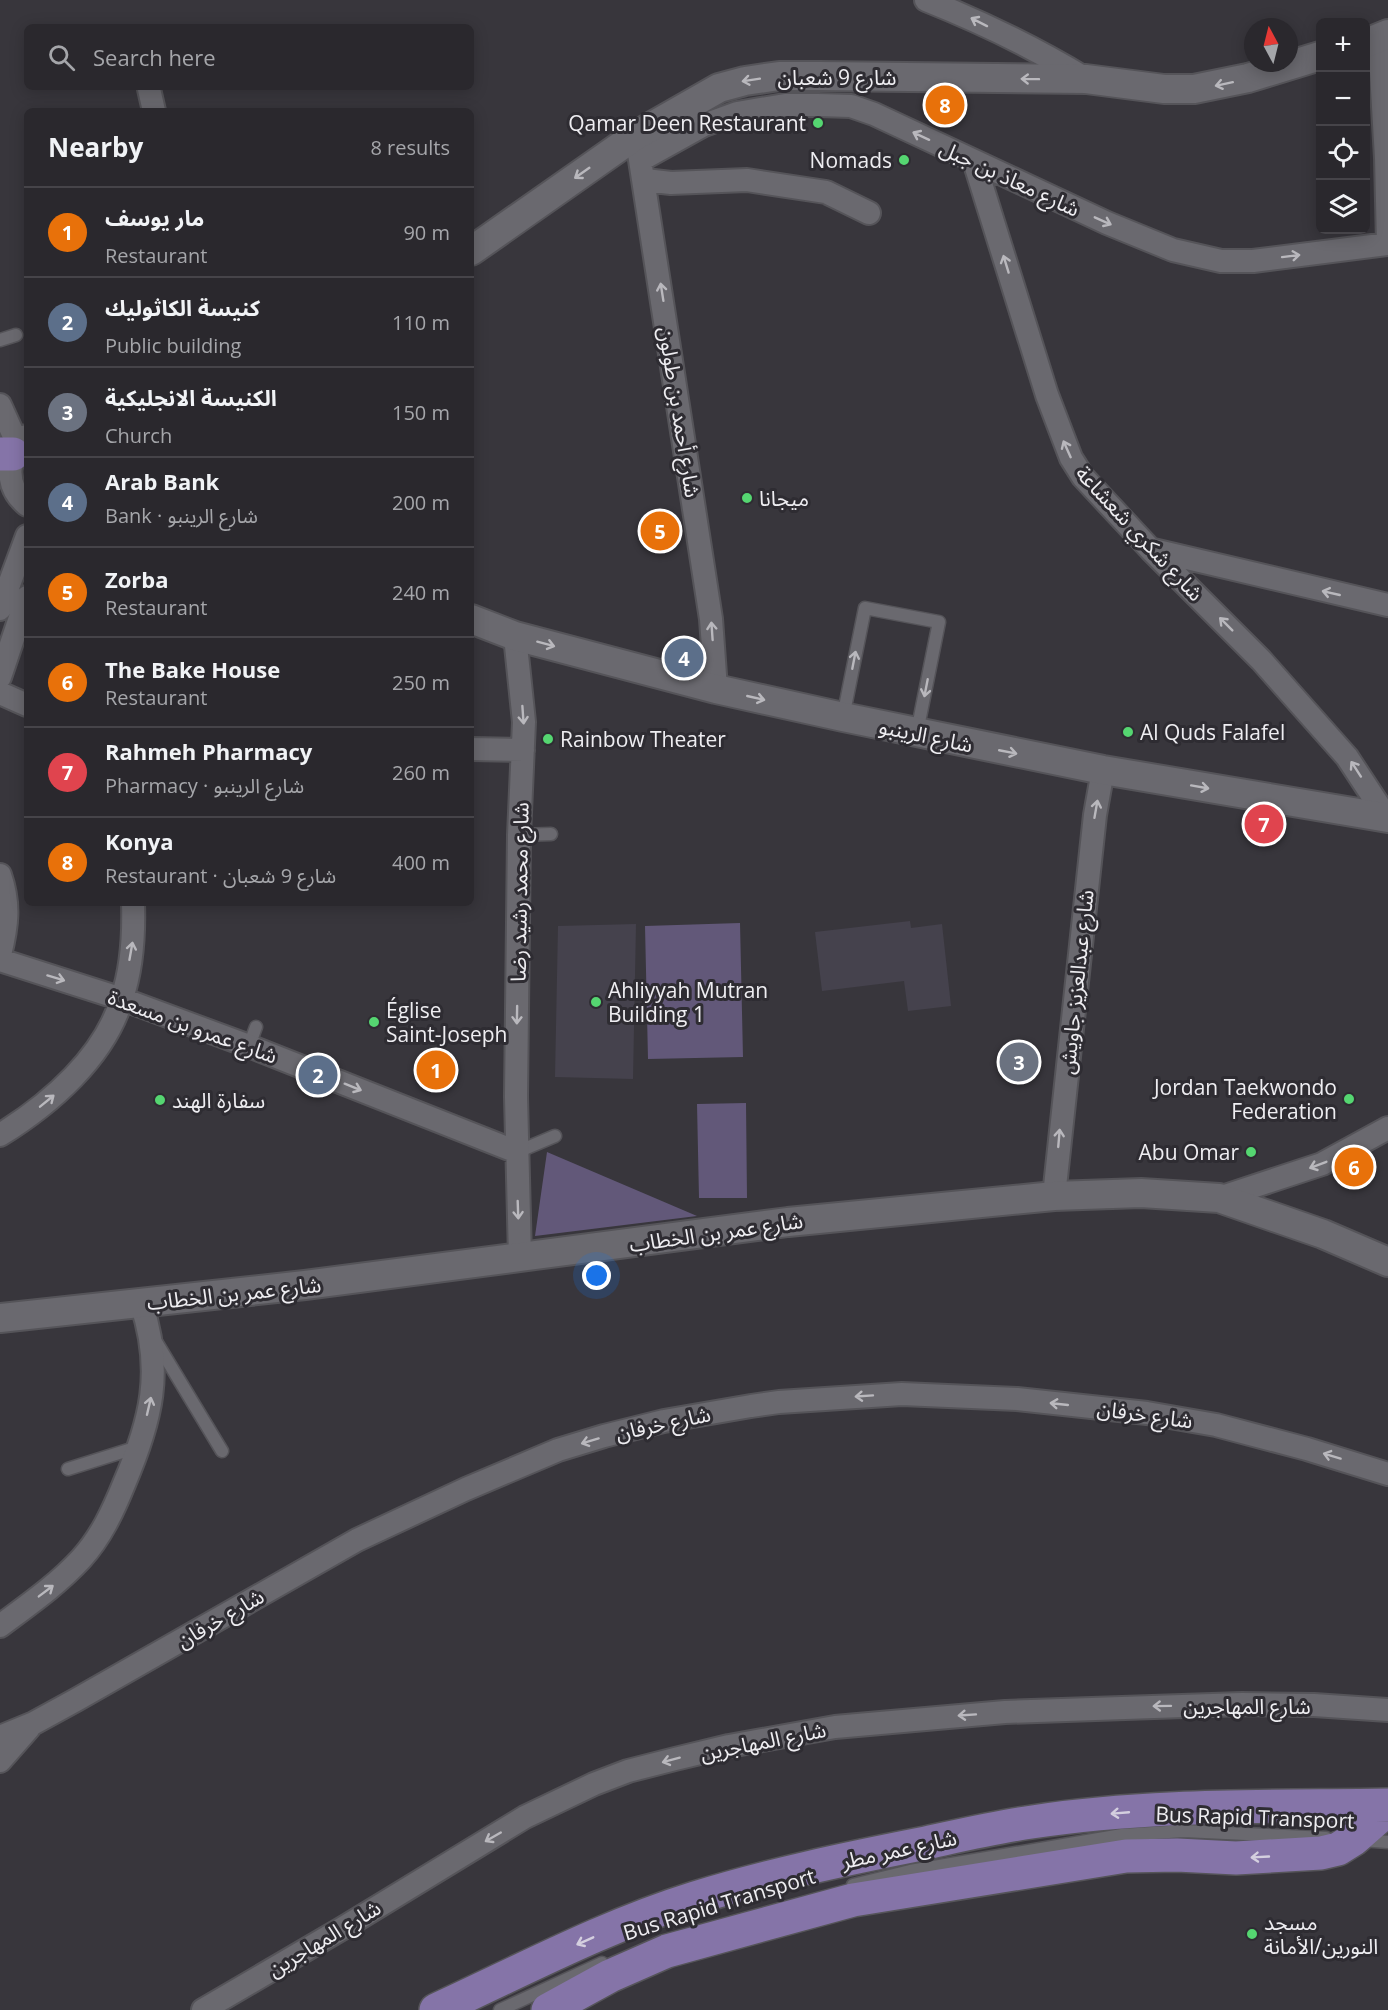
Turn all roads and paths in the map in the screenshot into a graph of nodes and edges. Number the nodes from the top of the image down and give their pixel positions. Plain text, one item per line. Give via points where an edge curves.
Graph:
1 (926, 0) edge
2 (1377, 38) edge
3 (1316, 57) edge
4 (1086, 79) junction
5 (149, 90) edge
6 (153, 108) edge
7 (1387, 158) edge
8 (640, 159) junction
9 (974, 161) junction
10 (869, 213) dead end
11 (1388, 244) edge
12 (474, 249) edge
13 (16, 335) dead end
14 (0, 340) edge
15 (0, 405) edge
16 (11, 456) edge
17 (24, 502) edge
18 (24, 544) edge
19 (1151, 550) junction
20 (1388, 605) edge
21 (24, 606) edge
22 (0, 609) edge
23 (474, 620) edge
24 (515, 636) junction
25 (0, 677) edge
26 (716, 689) junction
27 (0, 693) edge
28 (24, 704) edge
29 (843, 717) junction
30 (917, 732) junction
31 (474, 749) edge
32 (523, 750) junction
33 (1103, 770) junction
34 (1388, 818) edge
35 (551, 834) dead end
36 (519, 835) junction
37 (0, 875) edge
38 (134, 906) edge
39 (0, 955) edge
40 (0, 960) edge
41 (122, 999) junction
42 (1388, 1128) edge
43 (0, 1135) edge
44 (555, 1136) dead end
45 (517, 1152) junction
46 (1054, 1196) junction
47 (1219, 1198) junction
48 (520, 1258) junction
49 (1388, 1262) edge
50 (141, 1303) junction
51 (0, 1318) edge
52 (151, 1334) junction
53 (140, 1447) junction
54 (222, 1451) dead end
55 (68, 1469) dead end
56 (1388, 1474) edge
57 (0, 1626) edge
58 (1388, 1710) edge
59 (34, 1723) junction
60 (0, 1737) edge
61 (0, 1761) edge
62 (1388, 1804) edge
63 (1388, 1809) edge
64 (1354, 1839) junction
65 (1388, 1842) edge
66 (836, 1889) dead end
67 (612, 1959) dead end
68 (203, 2010) edge
69 (436, 2010) edge
70 (500, 2010) edge
71 (548, 2010) edge

4 -> 1 street via 972,18
2 - 7 street
3 -> 4 street, شارع 9 شعبان via 1194,89
4 -> 8 street, شارع 9 شعبان via 779,76 745,81 719,88
5 - 6 street
7 - 11 street
9 -> 8 street, شارع معاذ بن جبل via 874,114 851,106 818,105 785,105 737,114 704,125
8 - 10 street via 671,183 747,180 826,192
8 -> 12 street, شارع 9 شعبان
26 -> 8 street, شارع أحمد بن طولون via 711,619
9 -> 11 street, شارع معاذ بن جبل via 1173,250 1221,261 1254,261
19 -> 9 street, شارع شكري شعشاعة via 1083,477 1067,451
13 - 14 lane
15 - 16 street
16 - 17 street via 17,494
18 - 22 street
20 -> 19 street
34 -> 19 street, شارع شكري شعشاعة via 1347,757 1261,660
21 - 25 street
23 - 24 street, شارع الرينبو
24 -> 26 street, شارع الرينبو
24 -> 32 street, شارع محمد رشيد رضا
26 -> 29 street, شارع الرينبو
27 - 28 street
29 - 30 street, شارع الرينبو
29 -> 30 lane via 865,608 939,622
30 -> 33 street, شارع الرينبو
31 - 32 street
32 - 36 street, شارع محمد رشيد رضا
33 -> 34 street, شارع الرينبو
46 -> 33 street, شارع عبدالعزيز جاويش
35 - 36 lane
36 -> 45 street, شارع محمد رشيد رضا
37 - 39 street via 6,891 7,926
41 -> 38 street via 134,936
40 -> 41 street, شارع عمرو بن مسعدة
43 -> 41 street via 58,1092 84,1065
41 -> 45 street, شارع عمرو بن مسعدة via 253,1036
42 -> 47 street via 1322,1164
44 - 45 lane
45 -> 48 street, شارع محمد رشيد رضا
46 - 47 street, شارع عمر بن الخطاب via 1141,1193
46 - 48 street, شارع عمر بن الخطاب via 788,1222
47 - 49 street, شارع عمر بن الخطاب via 1323,1234
48 - 50 street, شارع عمر بن الخطاب
50 - 51 street, شارع عمر بن الخطاب
50 - 52 street
53 -> 52 street via 152,1392
52 - 54 lane
53 - 55 lane
57 -> 53 street via 59,1581 93,1544 111,1515
56 -> 59 street, شارع خرفان via 1209,1423 1017,1399 902,1394 779,1402 664,1421 558,1450 357,1540
58 -> 68 street, شارع المهاجرين via 1242,1704 1005,1712 835,1727 675,1759 594,1784 534,1813
59 - 60 street, شارع خرفان
59 - 61 street
62 -> 69 main road, شارع عمر مطر via 1158,1810 1082,1816 1032,1822 847,1859 768,1877 640,1917
63 - 64 main road, شارع عمر مطر
64 - 65 lane, Bus Rapid Transport
64 - 66 lane, Bus Rapid Transport via 1184,1831 1122,1835 910,1870
64 -> 71 main road, شارع عمر مطر via 1321,1853 1236,1858 1126,1856 853,1900 667,1951
67 - 70 lane, Bus Rapid Transport

